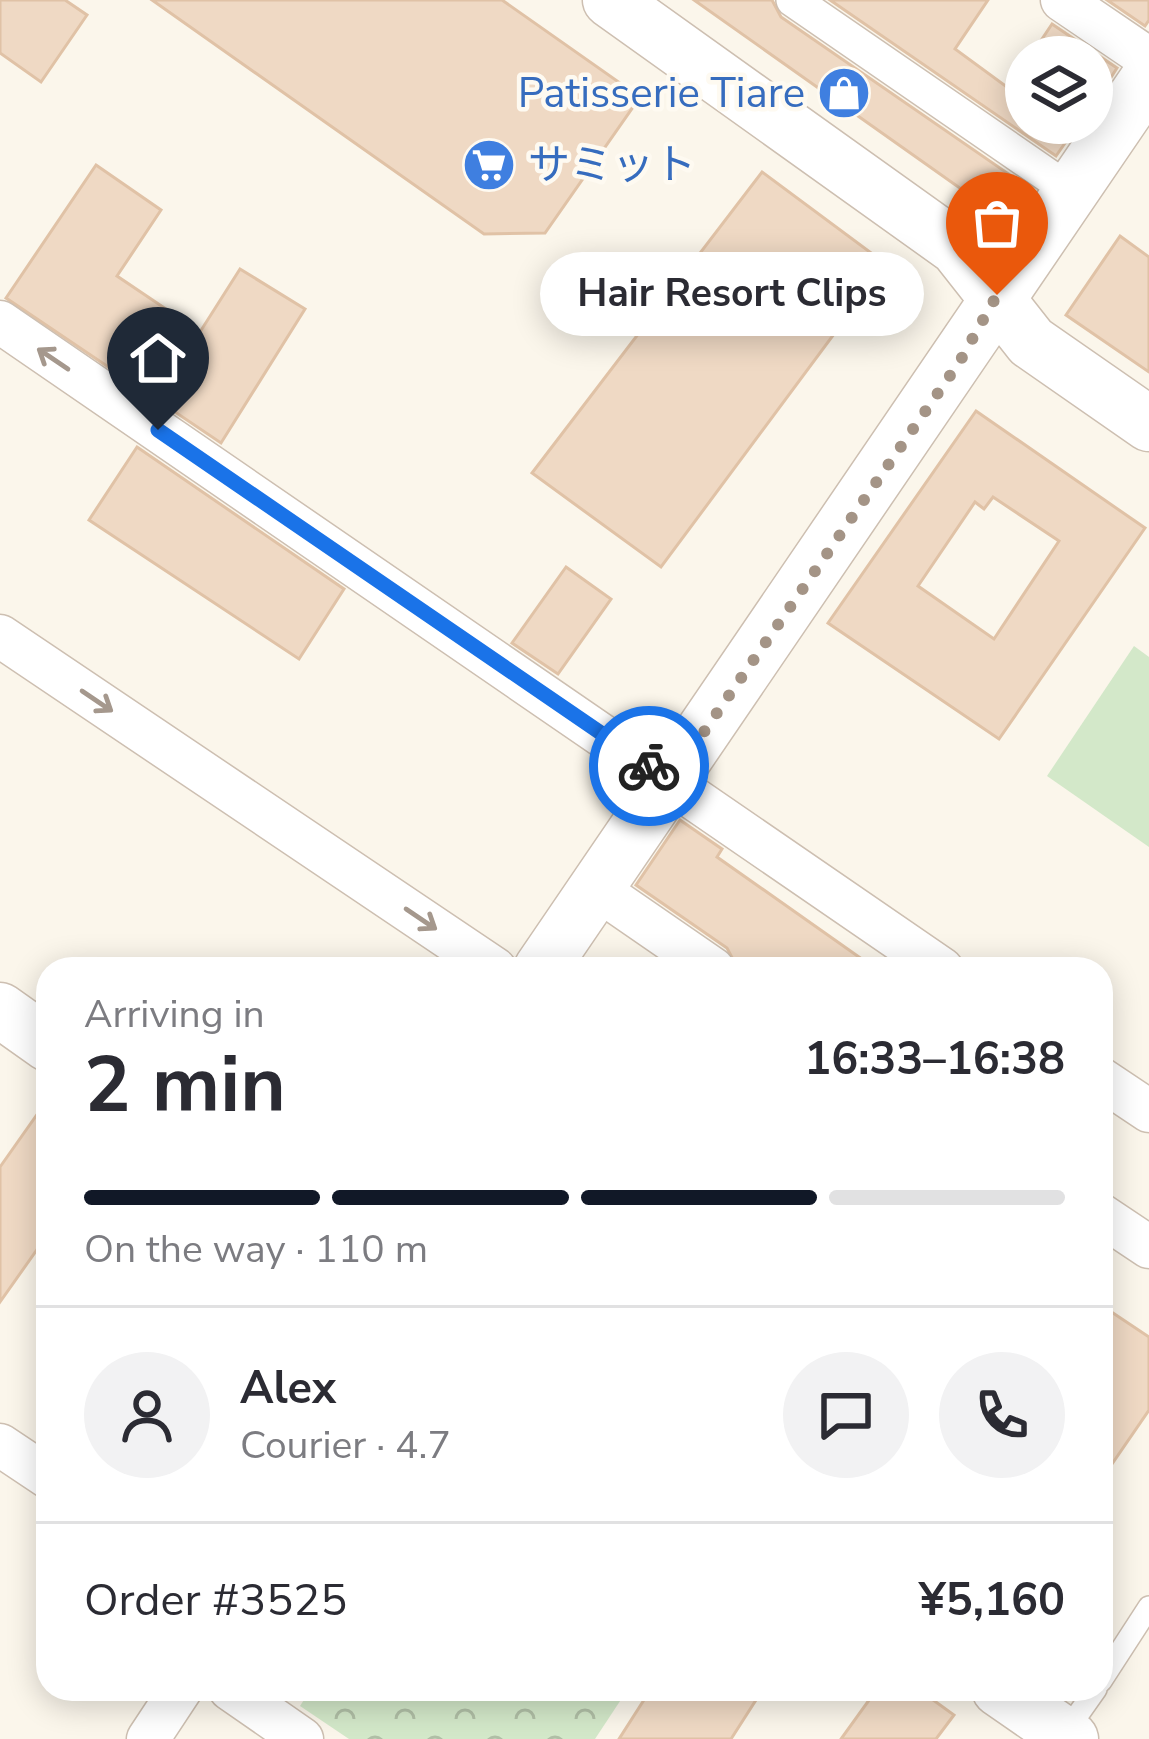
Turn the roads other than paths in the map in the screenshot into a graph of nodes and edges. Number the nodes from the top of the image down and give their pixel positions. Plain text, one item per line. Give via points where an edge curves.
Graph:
1 (610, 0) edge
2 (793, 0) edge
3 (1062, 0) edge
4 (1149, 59) edge
5 (1149, 77) edge
6 (1070, 190) junction
7 (997, 295) junction
8 (0, 322) edge
9 (1149, 424) edge
10 (0, 636) edge
11 (670, 781) junction
12 (597, 889) junction
13 (477, 957) edge
14 (550, 957) edge
15 (696, 957) edge
16 (925, 957) edge
17 (0, 1010) edge
18 (36, 1036) edge
19 (1113, 1086) edge
20 (1149, 1112) edge
21 (1113, 1223) edge
22 (1149, 1247) edge
23 (0, 1444) edge
24 (36, 1469) edge
25 (1149, 1607) edge
26 (1113, 1662) edge
27 (173, 1701) edge
28 (247, 1701) edge
29 (1016, 1701) edge
30 (1089, 1701) edge
31 (1068, 1737) edge
32 (148, 1739) edge
33 (302, 1739) edge

1 - 7 street via 957,248
2 - 6 street
3 - 4 street
5 - 6 street
6 - 7 street
7 - 9 street via 1031,343
7 - 11 street via 960,361
11 -> 8 street
10 -> 13 street
11 - 12 street
11 - 16 street
12 - 14 street
12 - 15 street
17 - 18 street
19 - 20 street
21 - 22 street
23 - 24 street
25 - 26 lane
27 - 32 street
28 - 33 street
29 - 31 street
30 - 31 lane

